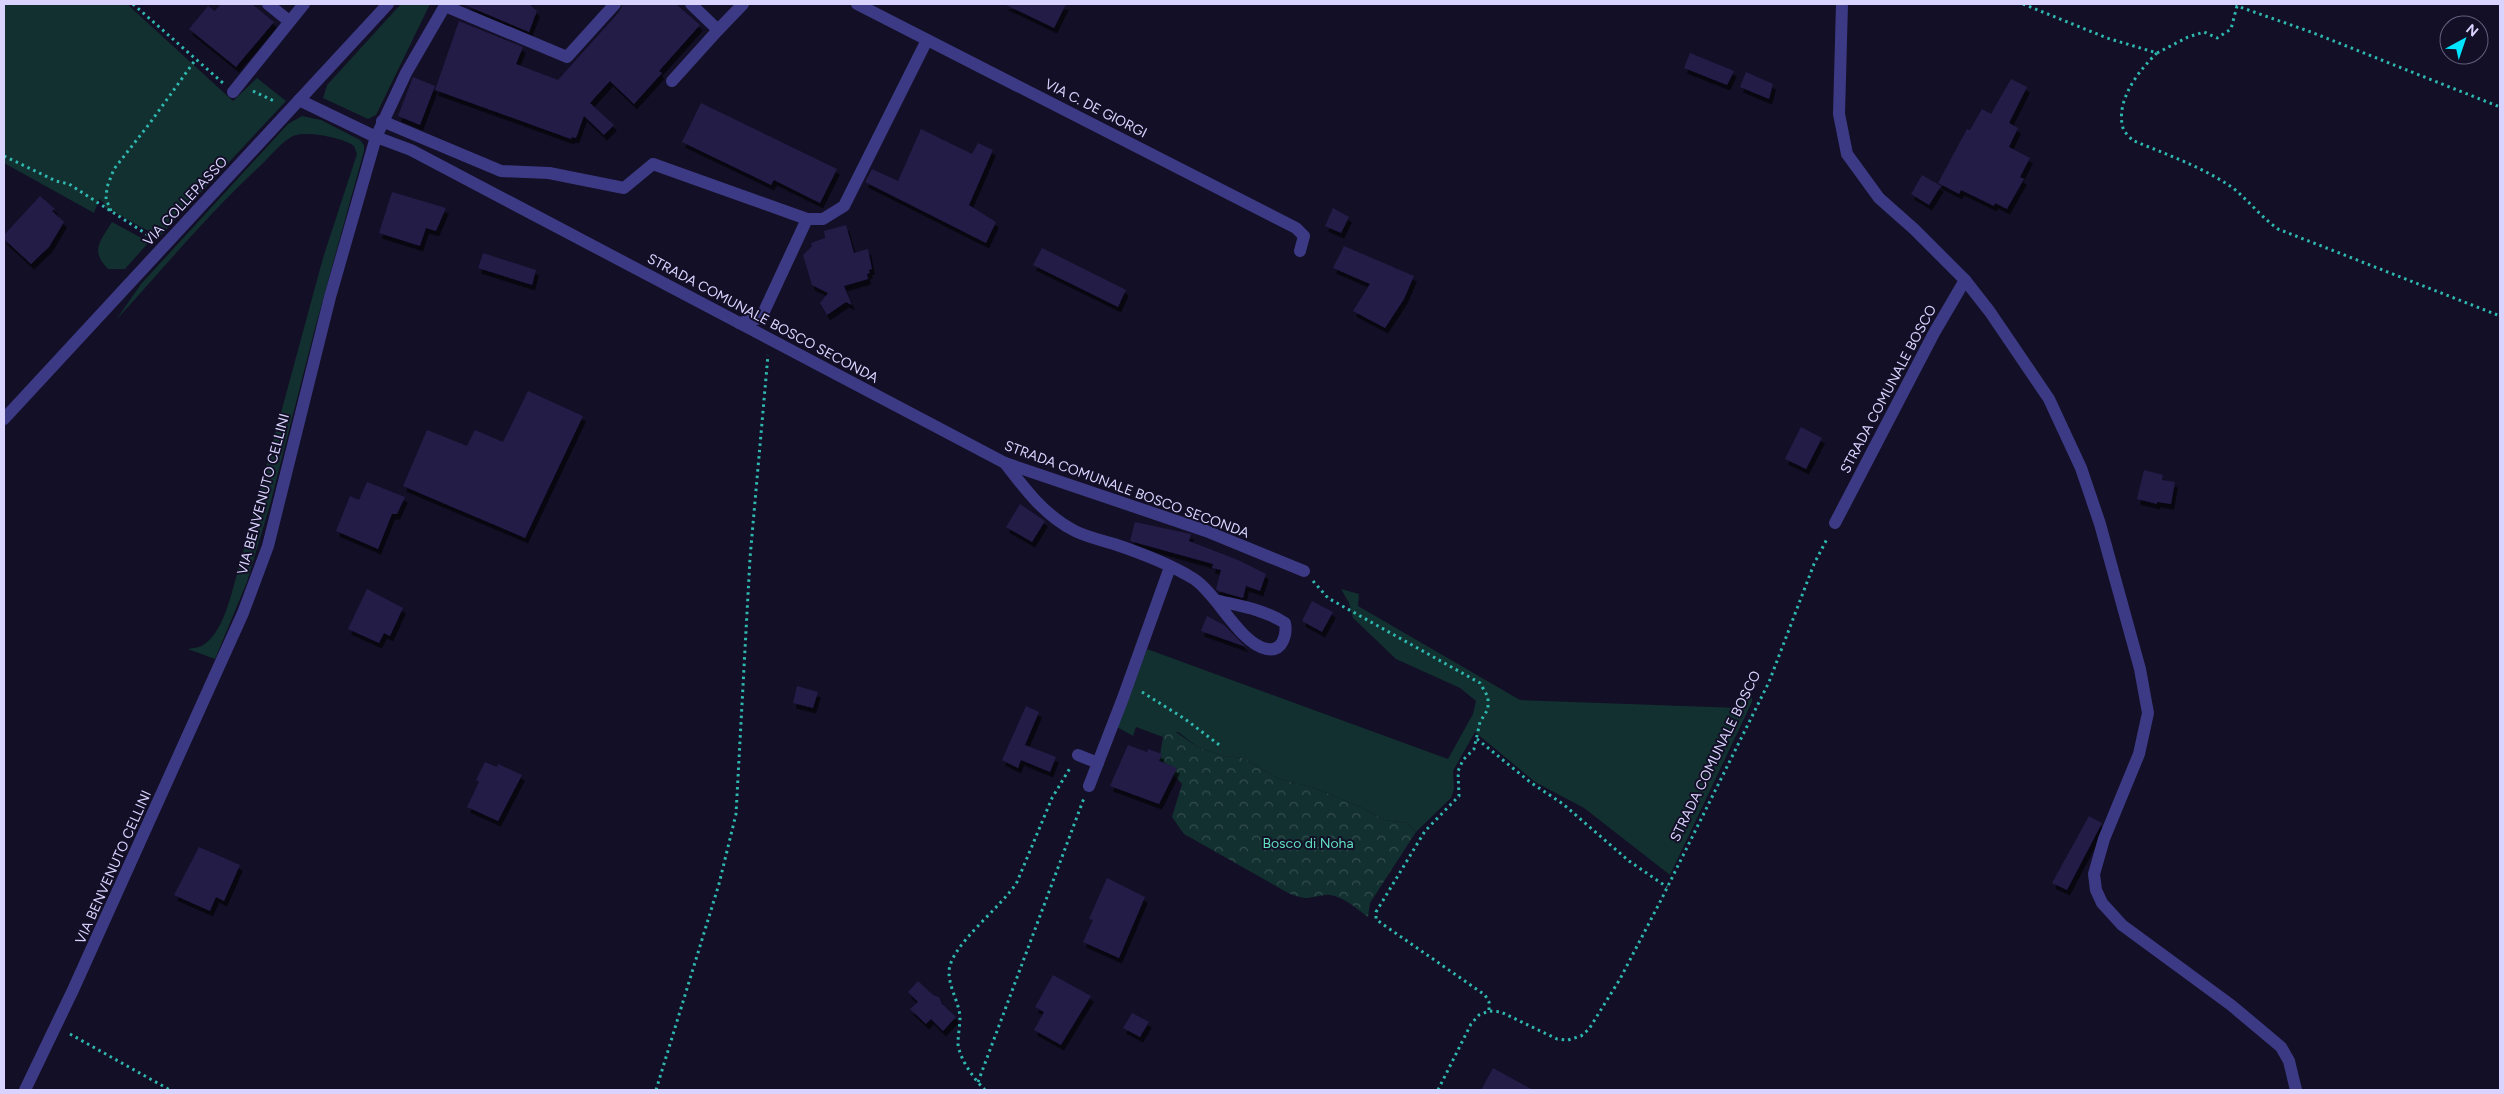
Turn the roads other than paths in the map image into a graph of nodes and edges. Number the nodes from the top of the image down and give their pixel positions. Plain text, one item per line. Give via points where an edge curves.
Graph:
1 (268, 4) edge
2 (304, 4) edge
3 (388, 4) edge
4 (615, 4) edge
5 (690, 4) edge
6 (743, 4) edge
7 (857, 4) edge
8 (1842, 4) edge
9 (445, 5) edge
10 (289, 21) junction
11 (718, 30) junction
12 (927, 40) junction
13 (672, 81) dead end
14 (233, 92) road end
15 (299, 100) junction
16 (382, 121) junction
17 (376, 137) junction
18 (807, 219) junction
19 (1300, 251) dead end
20 (1965, 280) junction
21 (739, 323) junction
22 (4, 419) edge
23 (1005, 463) junction
24 (1835, 523) road end
25 (1170, 567) junction
26 (1304, 571) road end
27 (1215, 600) junction
28 (1078, 755) road end
29 (1098, 763) junction
30 (1088, 786) road end
31 (25, 1090) edge
32 (2296, 1090) edge

1 - 10 street
2 - 10 street
3 - 15 street, VIA COLLEPASSO
4 - 9 street via 567,57
5 - 11 street
6 - 11 street
7 - 12 street, VIA C. DE GIORGI
8 - 20 street via 1839,114 1847,154 1879,198
9 - 16 street, VIA BENVENUTO CELLINI
10 - 14 street
11 - 13 street
12 - 18 street via 844,206 823,219
12 - 19 street, VIA C. DE GIORGI via 1296,228 1304,236
15 - 17 street, STRADA COMUNALE BOSCO SECONDA
15 - 22 street, VIA COLLEPASSO
16 - 17 street, VIA BENVENUTO CELLINI
16 - 18 street via 501,171 549,173 624,188 653,164
17 - 21 street, STRADA COMUNALE BOSCO SECONDA via 412,150
17 - 31 street, VIA BENVENUTO CELLINI via 330,297 260,571 244,613
18 - 21 street via 761,318
20 - 24 street, STRADA COMUNALE BOSCO
20 - 32 street via 2049,399 2069,440 2100,524 2140,669 2148,713 2139,754 2096,866 2096,890 2102,903 2122,925 2281,1047 2289,1061
21 - 23 street, STRADA COMUNALE BOSCO SECONDA
23 - 25 street via 1058,521 1075,532 1133,550
23 - 26 street, STRADA COMUNALE BOSCO SECONDA via 1206,531
25 - 27 street via 1194,579
25 - 29 street
27 - 27 street via 1242,632 1267,649 1282,643 1287,634 1285,623 1275,616
28 - 29 street
29 - 30 street

